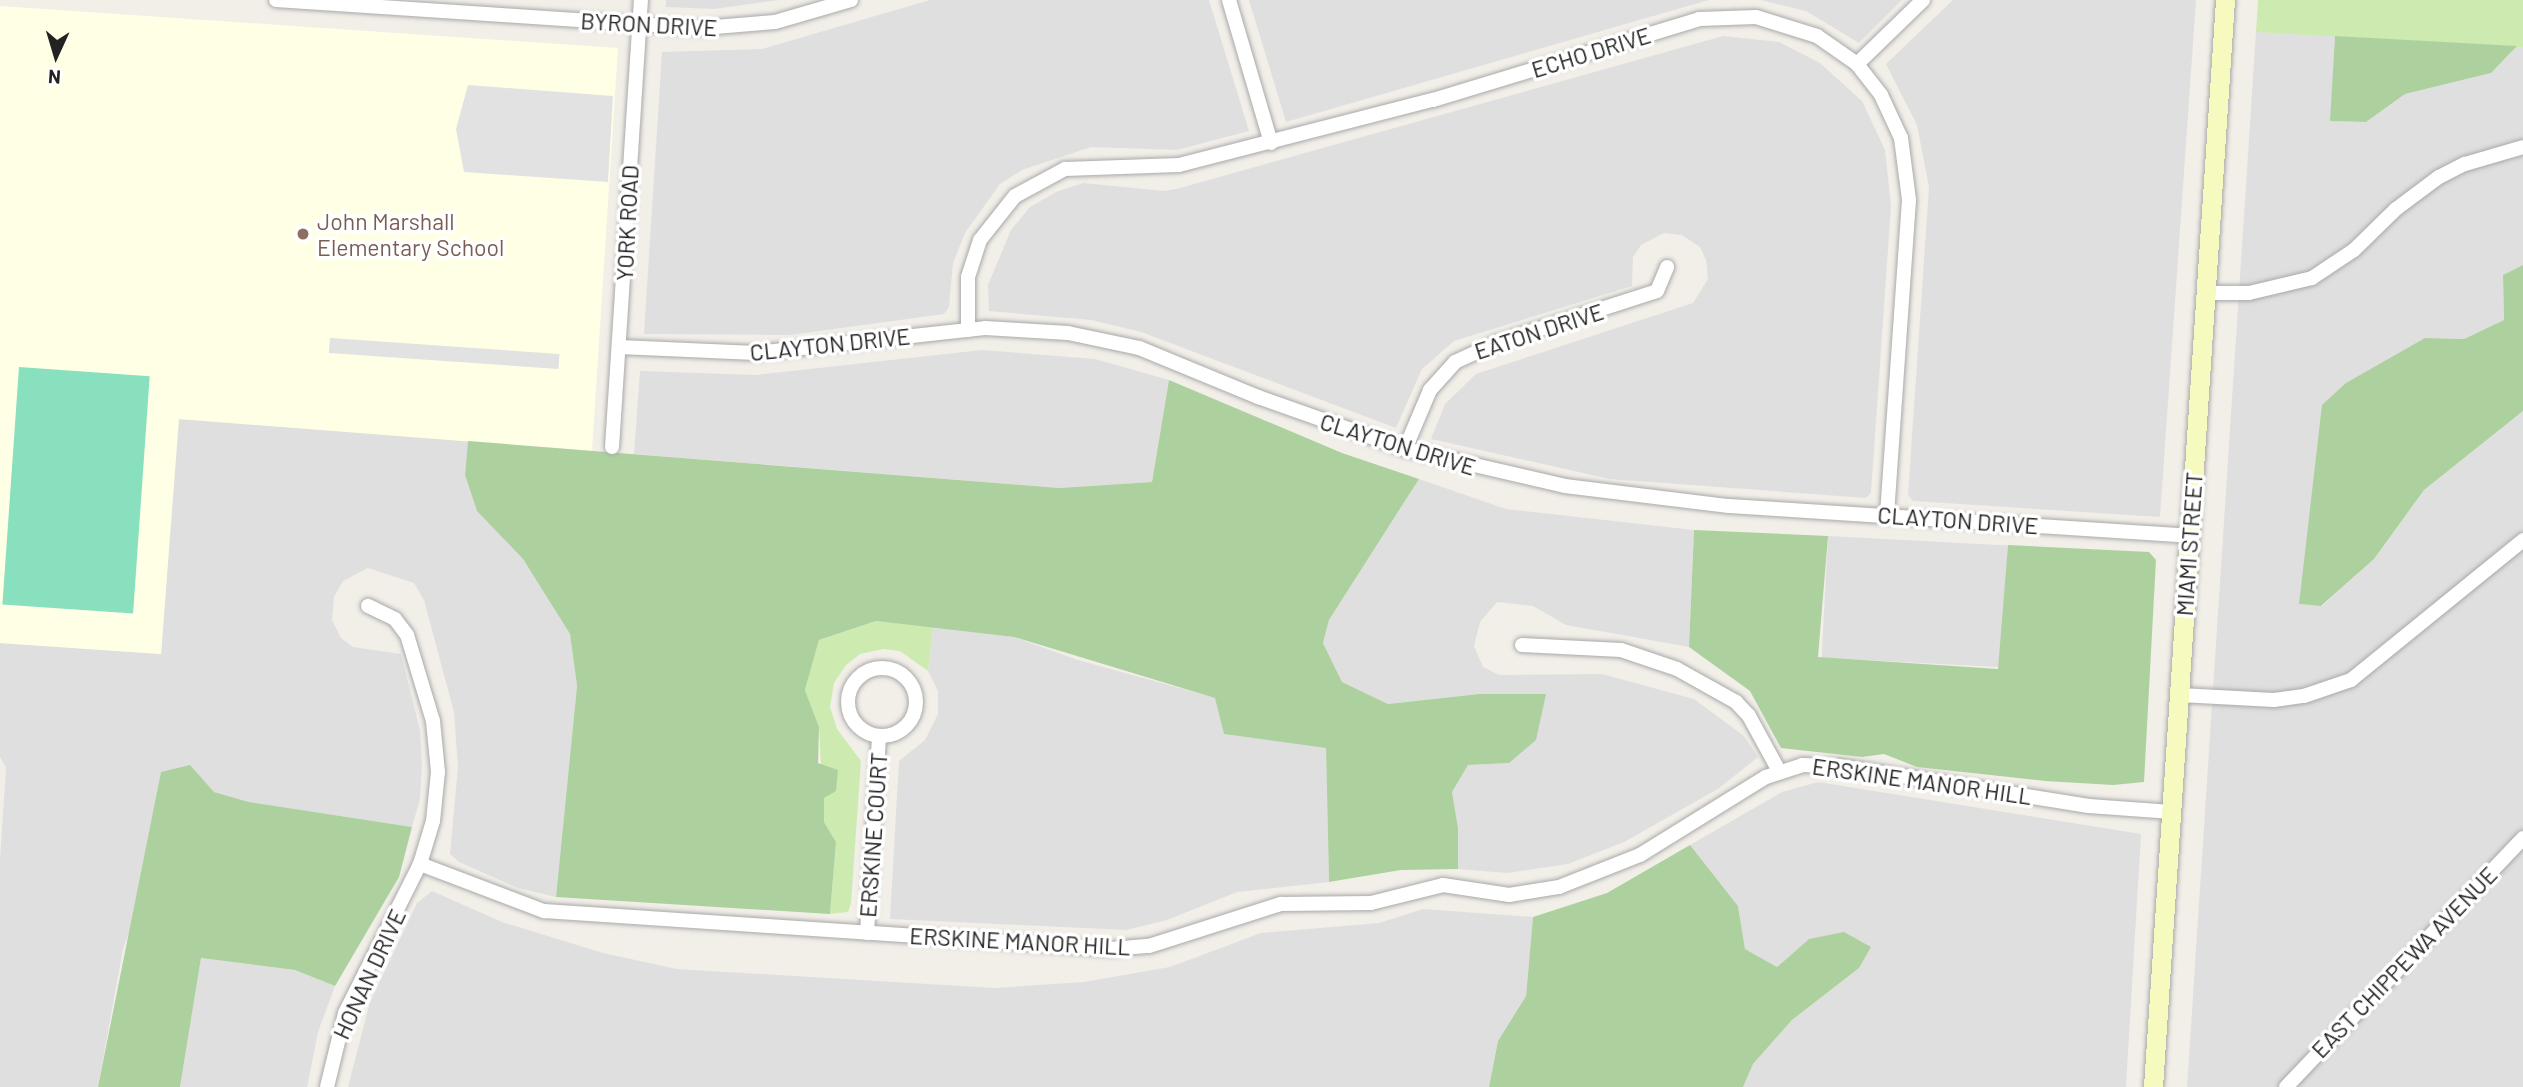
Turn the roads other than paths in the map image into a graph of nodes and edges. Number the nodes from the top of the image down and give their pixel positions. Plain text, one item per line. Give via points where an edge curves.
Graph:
1 (276, 0) edge
2 (641, 0) edge
3 (851, 0) edge
4 (1229, 0) edge
5 (1923, 0) edge
6 (2225, 0) edge
7 (387, 4) edge
8 (640, 25) junction
9 (1857, 64) junction
10 (1271, 143) junction
11 (2523, 147) edge
12 (1667, 267) dead end
13 (2206, 293) junction
14 (968, 330) junction
15 (620, 347) junction
16 (612, 447) dead end
17 (1405, 449) junction
18 (1887, 516) junction
19 (2190, 536) junction
20 (2523, 540) edge
21 (368, 606) dead end
22 (1522, 645) dead end
23 (2180, 695) junction
24 (880, 736) junction
25 (1779, 771) junction
26 (2172, 812) junction
27 (2523, 838) edge
28 (420, 864) junction
29 (867, 933) junction
30 (327, 1087) edge
31 (2153, 1087) edge
32 (2286, 1087) edge

1 - 7 street, BYRON DRIVE
2 - 8 street, YORK ROAD
3 - 8 street, BYRON DRIVE via 775,22 735,28
4 - 10 street
5 - 9 street
6 - 13 street, MIAMI STREET
7 - 8 street, BYRON DRIVE
8 - 15 street, YORK ROAD
9 - 10 street, ECHO DRIVE via 1817,36 1775,21 1731,15 1699,19 1457,93
9 - 18 street, ECHO DRIVE via 1895,122 1908,178
10 - 14 street, ECHO DRIVE via 1155,169 1084,165 1027,187 990,222 975,252 968,277
11 - 13 street via 2439,177 2396,209 2354,250 2312,278 2249,293
12 - 17 street, EATON DRIVE via 1657,291 1496,343 1455,362 1430,390
13 - 19 street, MIAMI STREET
14 - 15 street, CLAYTON DRIVE via 756,353
14 - 17 street, CLAYTON DRIVE via 1037,329 1128,345
15 - 16 street, YORK ROAD
17 - 18 street, CLAYTON DRIVE via 1479,469 1644,498
18 - 19 street, CLAYTON DRIVE
19 - 23 street, MIAMI STREET
20 - 23 street via 2351,680 2304,696 2274,700
21 - 28 street, HONAN DRIVE via 395,619 407,635 435,729 438,772 433,821
22 - 25 street via 1621,650 1677,669 1736,702 1749,716
23 - 26 street, MIAMI STREET
24 - 24 street via 898,732 908,723 916,699 907,678 887,668 864,673 851,688 848,701 856,724
24 - 29 street, ERSKINE COURT
25 - 26 street, ERSKINE MANOR HILL via 1801,765 1839,766 2090,806
25 - 29 street, ERSKINE MANOR HILL via 1640,855 1536,892 1509,895 1443,885 1371,903 1281,904 1149,947 1111,949
26 - 31 street, MIAMI STREET
27 - 32 street, EAST CHIPPEWA AVENUE
28 - 29 street, ERSKINE MANOR HILL via 544,912
28 - 30 street, HONAN DRIVE via 345,1013

